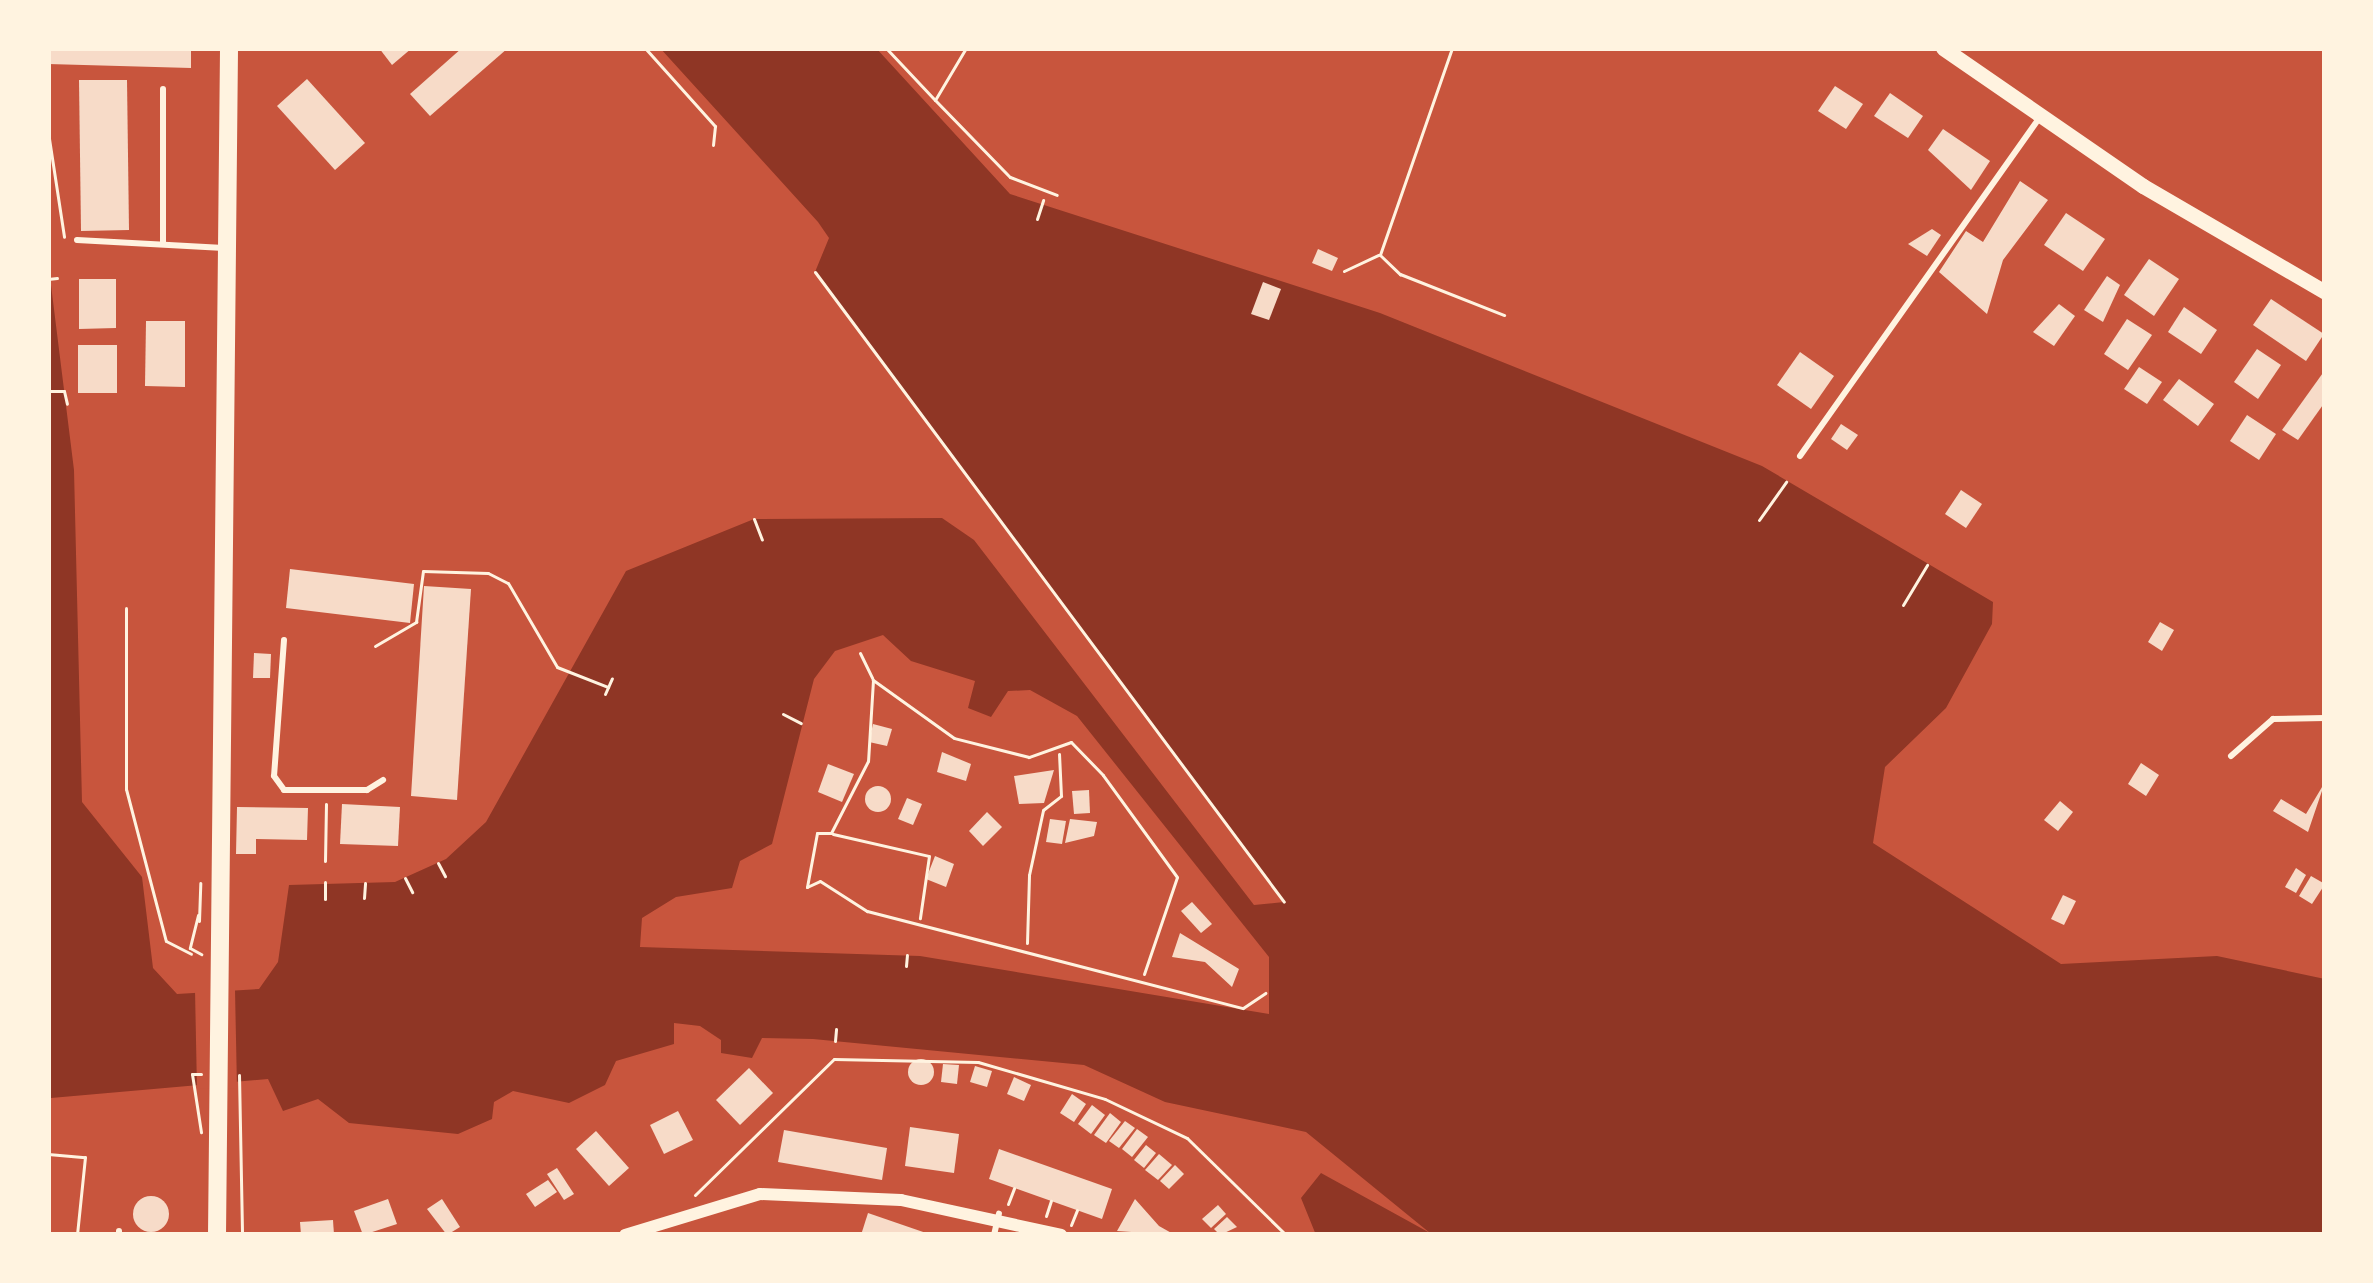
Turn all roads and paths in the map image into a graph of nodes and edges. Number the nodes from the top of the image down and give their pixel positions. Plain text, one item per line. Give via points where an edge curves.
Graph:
1 (229, 48) edge
2 (645, 48) edge
3 (966, 48) edge
4 (1452, 48) edge
5 (1943, 48) edge
6 (889, 49) edge
7 (163, 89) dead end
8 (935, 100) junction
9 (2040, 117) junction
10 (48, 132) edge
11 (713, 146) dead end
12 (51, 151) edge
13 (1058, 195) dead end
14 (1043, 200) dead end
15 (1037, 219) dead end
16 (77, 240) joint
17 (164, 244) junction
18 (228, 248) junction
19 (1380, 254) junction
20 (815, 272) dead end
21 (1344, 272) dead end
22 (57, 278) dead end
23 (48, 279) edge
24 (2325, 292) edge
25 (1504, 315) dead end
26 (48, 391) edge
27 (67, 404) dead end
28 (1800, 456) dead end
29 (1786, 482) dead end
30 (754, 519) dead end
31 (1759, 520) dead end
32 (762, 540) dead end
33 (1928, 565) dead end
34 (1903, 604) dead end
35 (126, 608) dead end
36 (284, 640) dead end
37 (375, 646) dead end
38 (860, 653) dead end
39 (612, 679) dead end
40 (873, 680) junction
41 (608, 687) junction
42 (605, 694) dead end
43 (783, 714) dead end
44 (2325, 718) edge
45 (801, 723) dead end
46 (1059, 752) junction
47 (2231, 756) dead end
48 (383, 780) dead end
49 (326, 790) junction
50 (831, 833) junction
51 (325, 861) dead end
52 (438, 863) dead end
53 (445, 876) dead end
54 (406, 878) dead end
55 (325, 882) dead end
56 (365, 883) dead end
57 (412, 892) dead end
58 (364, 898) dead end
59 (325, 899) dead end
60 (1284, 902) dead end
61 (206, 912) junction
62 (919, 922) junction
63 (1027, 945) junction
64 (907, 955) dead end
65 (906, 966) dead end
66 (1144, 974) junction
67 (1265, 993) dead end
68 (836, 1029) dead end
69 (835, 1041) dead end
70 (192, 1074) dead end
71 (239, 1074) dead end
72 (209, 1129) junction
73 (48, 1154) edge
74 (1014, 1188) dead end
75 (1002, 1215) junction
76 (672, 1216) junction
77 (76, 1235) edge
78 (217, 1235) edge
79 (242, 1235) edge
80 (625, 1235) edge
81 (994, 1235) edge
82 (1061, 1235) edge
83 (1286, 1235) edge

1 - 18 main road
2 - 11 path via 715,127
3 - 8 path
4 - 19 path
5 - 9 street
6 - 8 path
7 - 17 lane
8 - 13 path via 1010,177
9 - 24 street
9 - 28 lane
10 - 12 path
12 - 16 path via 64,239
14 - 15 path
16 - 17 lane
17 - 18 lane
18 - 61 main road
19 - 21 path
19 - 25 path via 1400,274
20 - 60 path
22 - 23 path
26 - 27 path via 64,391
29 - 31 path
30 - 32 path
33 - 34 path
35 - 61 path via 126,789 166,941 190,951 190,915
36 - 49 lane via 274,776 284,790
37 - 41 path via 416,622 423,571 488,573 508,583 557,667
38 - 40 path
39 - 41 path
40 - 46 path via 954,738 1029,758
40 - 50 path via 868,761
41 - 42 path
43 - 45 path
44 - 47 lane via 2273,719
46 - 63 path via 1061,796 1043,810 1029,874
46 - 66 path via 1071,742 1177,877
48 - 49 lane
49 - 51 path
50 - 62 path via 929,856
50 - 62 path via 818,833 807,886 820,881 867,911
52 - 53 path
54 - 57 path
55 - 59 path
56 - 58 path
61 - 72 main road
62 - 63 path
63 - 66 path
64 - 65 path
66 - 67 path via 1243,1007
68 - 69 path
70 - 72 path via 193,1132
71 - 79 path
72 - 78 main road
73 - 77 path via 85,1157
74 - 75 path
75 - 76 street via 760,1194
75 - 81 lane
75 - 82 street
76 - 80 street
76 - 83 path via 834,1059 891,1056 978,1062 1106,1099 1187,1138

